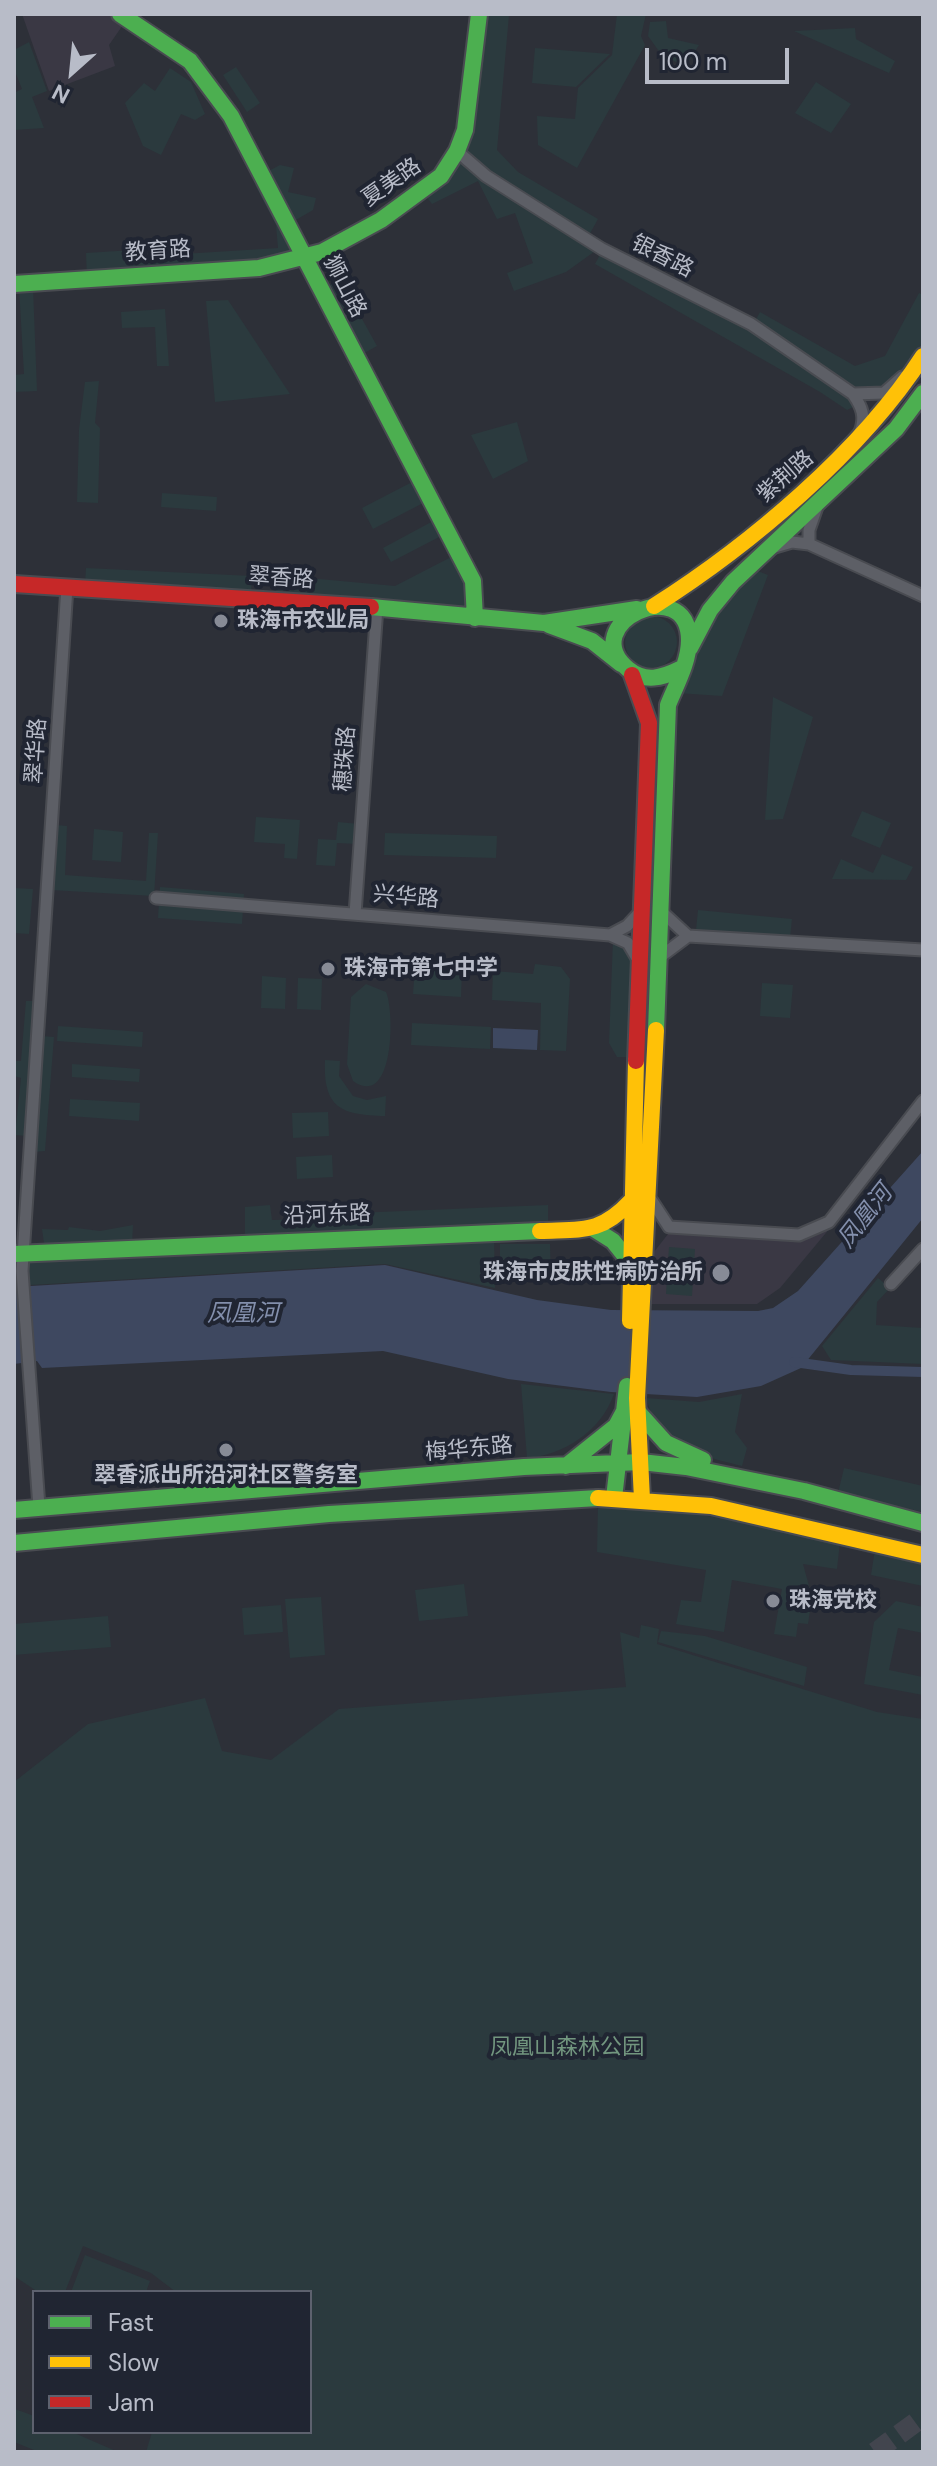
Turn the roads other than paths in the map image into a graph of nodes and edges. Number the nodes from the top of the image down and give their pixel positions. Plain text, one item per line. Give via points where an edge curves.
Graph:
1 (120, 14) edge
2 (479, 14) edge
3 (457, 151) junction
4 (303, 258) junction
5 (14, 284) edge
6 (921, 359) edge
7 (923, 393) edge
8 (853, 394) junction
9 (855, 444) junction
10 (819, 503) junction
11 (809, 544) junction
12 (769, 548) junction
13 (14, 584) edge
14 (67, 587) junction
15 (923, 596) edge
16 (377, 607) junction
17 (645, 608) junction
18 (475, 618) junction
19 (544, 623) junction
20 (690, 648) junction
21 (627, 669) junction
22 (680, 669) junction
23 (156, 898) dead end
24 (643, 909) junction
25 (662, 912) junction
26 (355, 914) junction
27 (610, 935) junction
28 (688, 936) junction
29 (923, 950) edge
30 (660, 957) junction
31 (640, 964) junction
32 (923, 1101) edge
33 (650, 1198) junction
34 (631, 1201) junction
35 (669, 1227) junction
36 (594, 1229) junction
37 (630, 1229) junction
38 (648, 1230) junction
39 (923, 1249) edge
40 (19, 1253) edge
41 (629, 1261) junction
42 (891, 1284) dead end
43 (636, 1306) junction
44 (632, 1404) junction
45 (617, 1462) junction
46 (641, 1462) junction
47 (566, 1466) junction
48 (777, 1486) junction
49 (614, 1498) junction
50 (642, 1499) junction
51 (39, 1507) junction
52 (14, 1510) edge
53 (923, 1523) edge
54 (14, 1543) edge
55 (923, 1555) edge

1 - 4 main road, 狮山路 via 190,61 231,116
2 - 3 main road, 夏美路 via 465,130
3 - 4 main road, 夏美路 via 441,176 381,220
3 - 8 street, 银香路 via 486,176 602,249 751,324
4 - 5 main road, 教育路 via 259,268
4 - 18 main road, 狮山路 via 473,581
6 - 8 street via 884,393
6 - 9 main road, 紫荆路
7 - 10 main road, 紫荆路 via 896,429
8 - 9 street via 864,422
9 - 17 main road, 紫荆路 via 724,559
10 - 11 street
10 - 12 main road, 紫荆路
11 - 12 street
11 - 15 street
12 - 20 main road, 紫荆路 via 710,610
13 - 14 main road, 翠香路
14 - 16 main road, 翠香路
14 - 40 street, 翠华路
16 - 18 main road, 翠香路
16 - 26 street, 穗珠路
17 - 19 main road
17 - 20 main road via 676,615 689,635
17 - 21 main road via 626,617 615,639
18 - 19 main road, 翠香路
19 - 21 main road via 592,641
20 - 22 main road
21 - 22 main road via 655,680
21 - 24 main road via 649,723
22 - 25 main road via 668,705
23 - 26 street, 兴华路
24 - 27 street
24 - 31 main road
25 - 28 street
25 - 30 main road
26 - 27 street, 兴华路
27 - 31 street via 628,943
28 - 29 street
28 - 30 street
30 - 33 main road
31 - 34 main road
32 - 35 street via 829,1222 814,1232
33 - 35 street
33 - 38 main road
34 - 36 main road via 611,1222
34 - 37 main road
35 - 38 street
36 - 37 main road, 沿河东路
36 - 40 main road, 沿河东路
36 - 41 main road
37 - 38 main road, 沿河东路
37 - 41 main road
38 - 43 main road
39 - 42 street
40 - 51 street, 翠华路
41 - 43 main road
43 - 44 main road
44 - 45 main road
44 - 46 main road
44 - 47 main road via 616,1426
44 - 48 main road via 672,1450
45 - 46 main road, 梅华东路
45 - 47 main road, 梅华东路
45 - 49 main road
46 - 48 main road, 梅华东路
46 - 50 main road
47 - 51 main road, 梅华东路
48 - 53 main road, 梅华东路
49 - 50 main road
49 - 54 main road via 329,1514
50 - 55 main road via 711,1506
51 - 52 main road, 梅华东路

